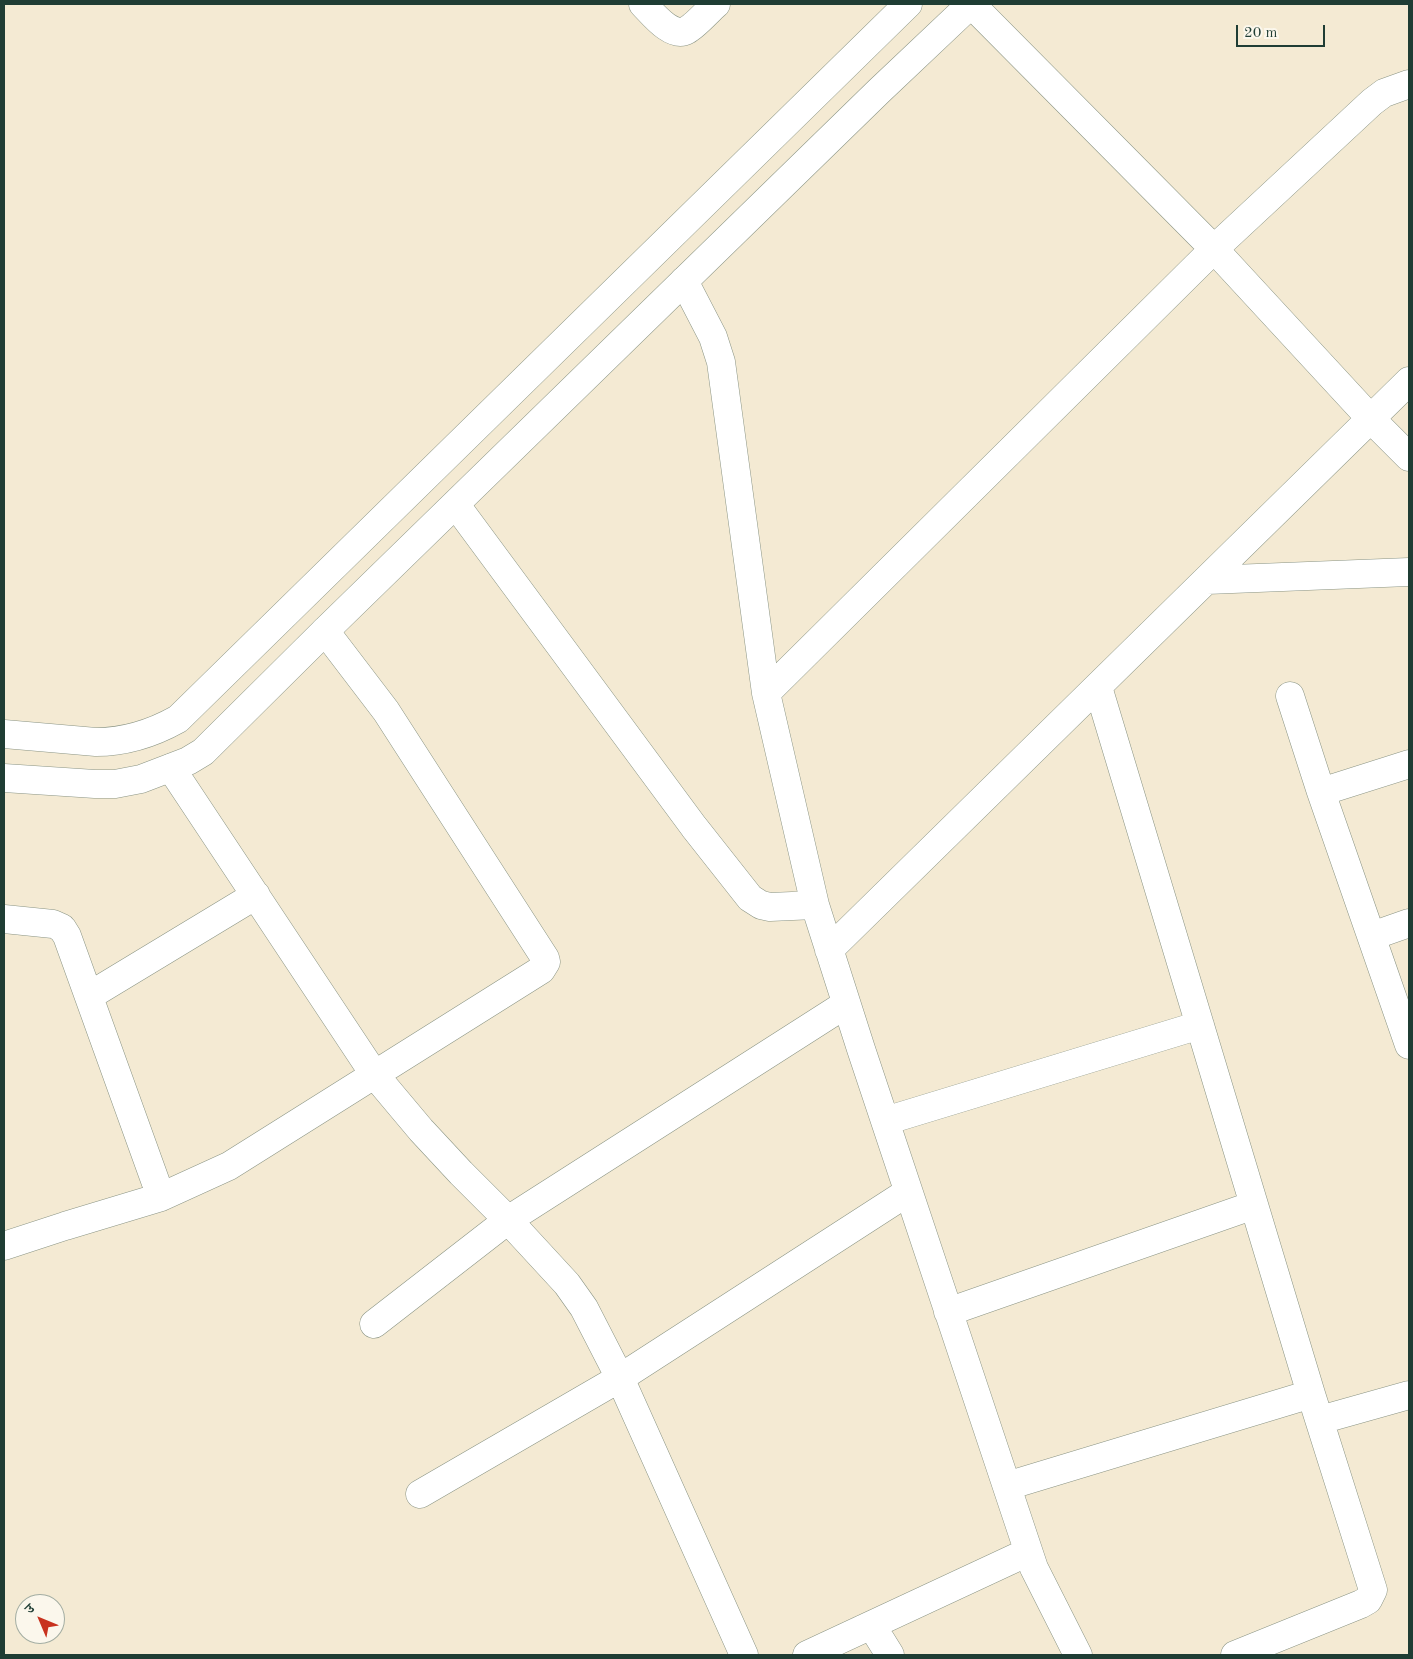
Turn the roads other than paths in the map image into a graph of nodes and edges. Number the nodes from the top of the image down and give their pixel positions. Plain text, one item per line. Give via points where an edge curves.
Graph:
1 (643, 4) edge
2 (716, 4) edge
3 (908, 4) edge
4 (971, 4) edge
5 (1409, 84) edge
6 (1214, 249) junction
7 (684, 281) junction
8 (1409, 381) edge
9 (1371, 419) junction
10 (1409, 457) edge
11 (456, 505) junction
12 (1409, 572) edge
13 (1207, 580) junction
14 (325, 631) junction
15 (1098, 687) junction
16 (766, 693) junction
17 (1290, 696) dead end
18 (4, 734) edge
19 (1409, 764) edge
20 (171, 768) junction
21 (4, 778) edge
22 (1321, 792) junction
23 (256, 895) junction
24 (815, 905) junction
25 (4, 919) edge
26 (1409, 923) edge
27 (1372, 936) junction
28 (829, 950) junction
29 (89, 996) junction
30 (846, 1004) junction
31 (1200, 1025) junction
32 (1409, 1045) edge
33 (374, 1074) junction
34 (885, 1121) junction
35 (908, 1192) junction
36 (161, 1197) junction
37 (1254, 1205) junction
38 (508, 1220) junction
39 (4, 1246) edge
40 (948, 1312) junction
41 (374, 1324) dead end
42 (620, 1378) junction
43 (1311, 1394) junction
44 (1409, 1395) edge
45 (1320, 1420) junction
46 (1006, 1486) junction
47 (420, 1494) dead end
48 (1028, 1552) junction
49 (872, 1626) junction
50 (744, 1655) edge
51 (807, 1655) edge
52 (890, 1655) edge
53 (1078, 1655) edge
54 (1235, 1655) edge

1 - 2 main road via 665,26 680,32 687,30
3 - 18 main road via 178,718 130,738 111,742
4 - 6 main road
4 - 7 main road
5 - 6 main road via 1384,93 1372,102
6 - 9 main road
6 - 16 main road
7 - 11 main road
7 - 16 main road via 713,337 721,362
8 - 9 main road
9 - 10 main road
9 - 13 main road
11 - 14 main road
11 - 24 main road via 750,898 770,908
12 - 13 main road
13 - 15 main road
14 - 20 main road via 203,752
14 - 33 main road via 392,718 546,962 541,970
15 - 28 main road
15 - 31 main road
16 - 24 main road
17 - 22 main road
19 - 22 main road
20 - 21 main road via 115,784
20 - 23 main road
22 - 27 main road
23 - 29 main road
23 - 33 main road
24 - 28 main road
25 - 29 main road via 53,924 62,928
26 - 27 main road
27 - 32 main road
28 - 30 main road
29 - 36 main road
30 - 34 main road
30 - 38 main road
31 - 34 main road
31 - 37 main road
33 - 36 main road via 229,1166
33 - 38 main road via 421,1130
34 - 35 main road
35 - 40 main road
35 - 42 main road
36 - 39 main road
37 - 40 main road
37 - 43 main road
38 - 41 main road
38 - 42 main road via 567,1284 584,1308
40 - 46 main road
42 - 47 main road
42 - 50 main road
43 - 45 main road
43 - 46 main road
44 - 45 main road
45 - 54 main road via 1373,1590 1368,1600 1361,1604
46 - 48 main road
48 - 49 main road
48 - 53 main road
49 - 51 main road
49 - 52 main road

